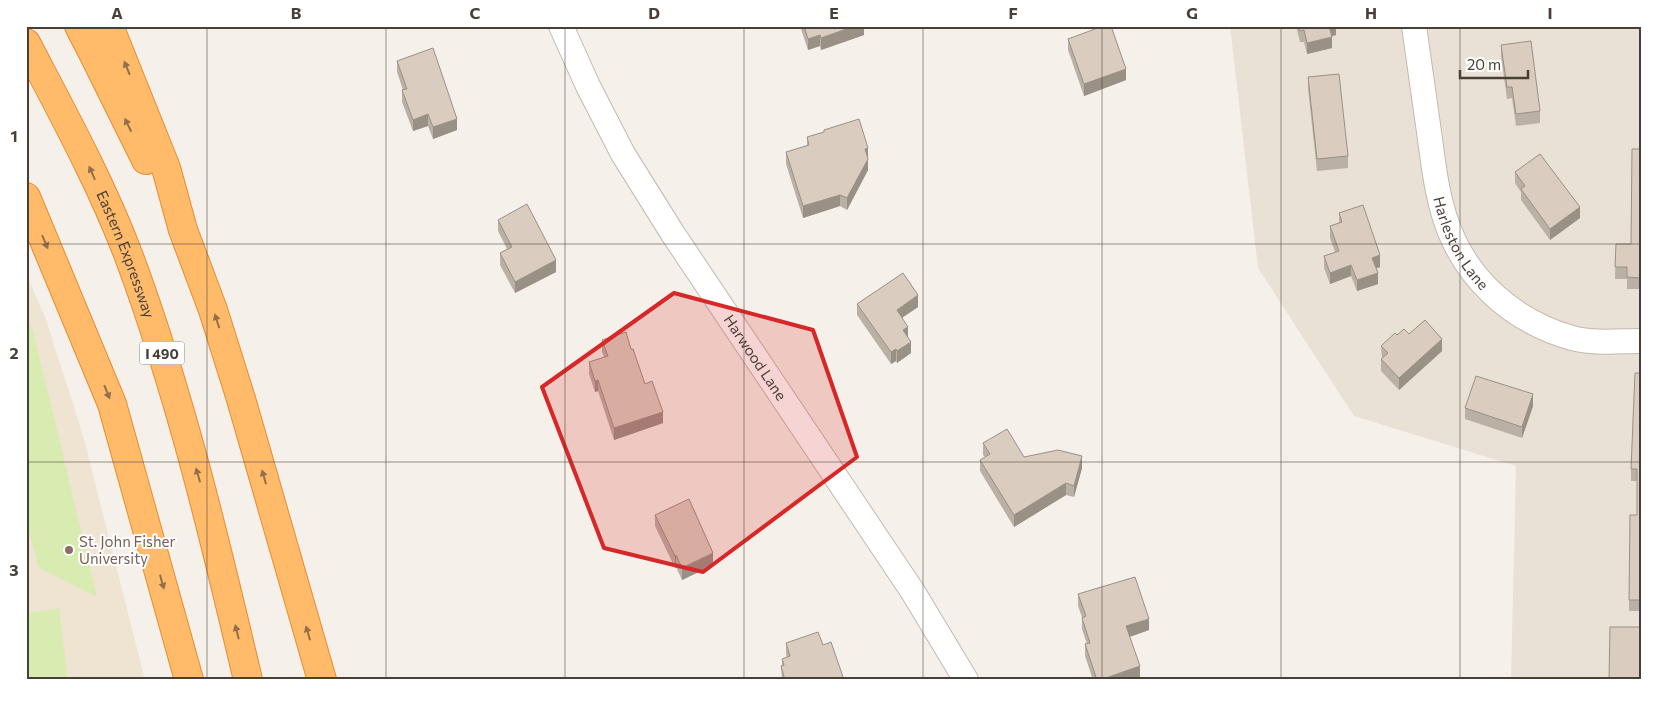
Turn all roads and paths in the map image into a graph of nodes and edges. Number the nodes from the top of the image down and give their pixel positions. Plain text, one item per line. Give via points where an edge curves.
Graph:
1 (79, 26) edge
2 (109, 26) edge
3 (561, 26) edge
4 (1414, 26) edge
5 (26, 43) edge
6 (26, 197) edge
7 (183, 230) junction
8 (1641, 342) edge
9 (189, 680) edge
10 (248, 680) edge
11 (322, 680) edge
12 (966, 680) edge

7 -> 1 highway
7 -> 2 highway via 166,168
3 - 12 street, Harwood Lane via 623,154 672,234 913,592
4 - 8 street, Harleston Lane via 1440,199 1453,238 1473,274 1505,305 1539,326 1590,341
10 -> 5 highway, Eastern Expressway / I 490 via 205,500 167,369 133,271 81,148
6 -> 9 highway via 112,404
11 -> 7 highway via 241,399

